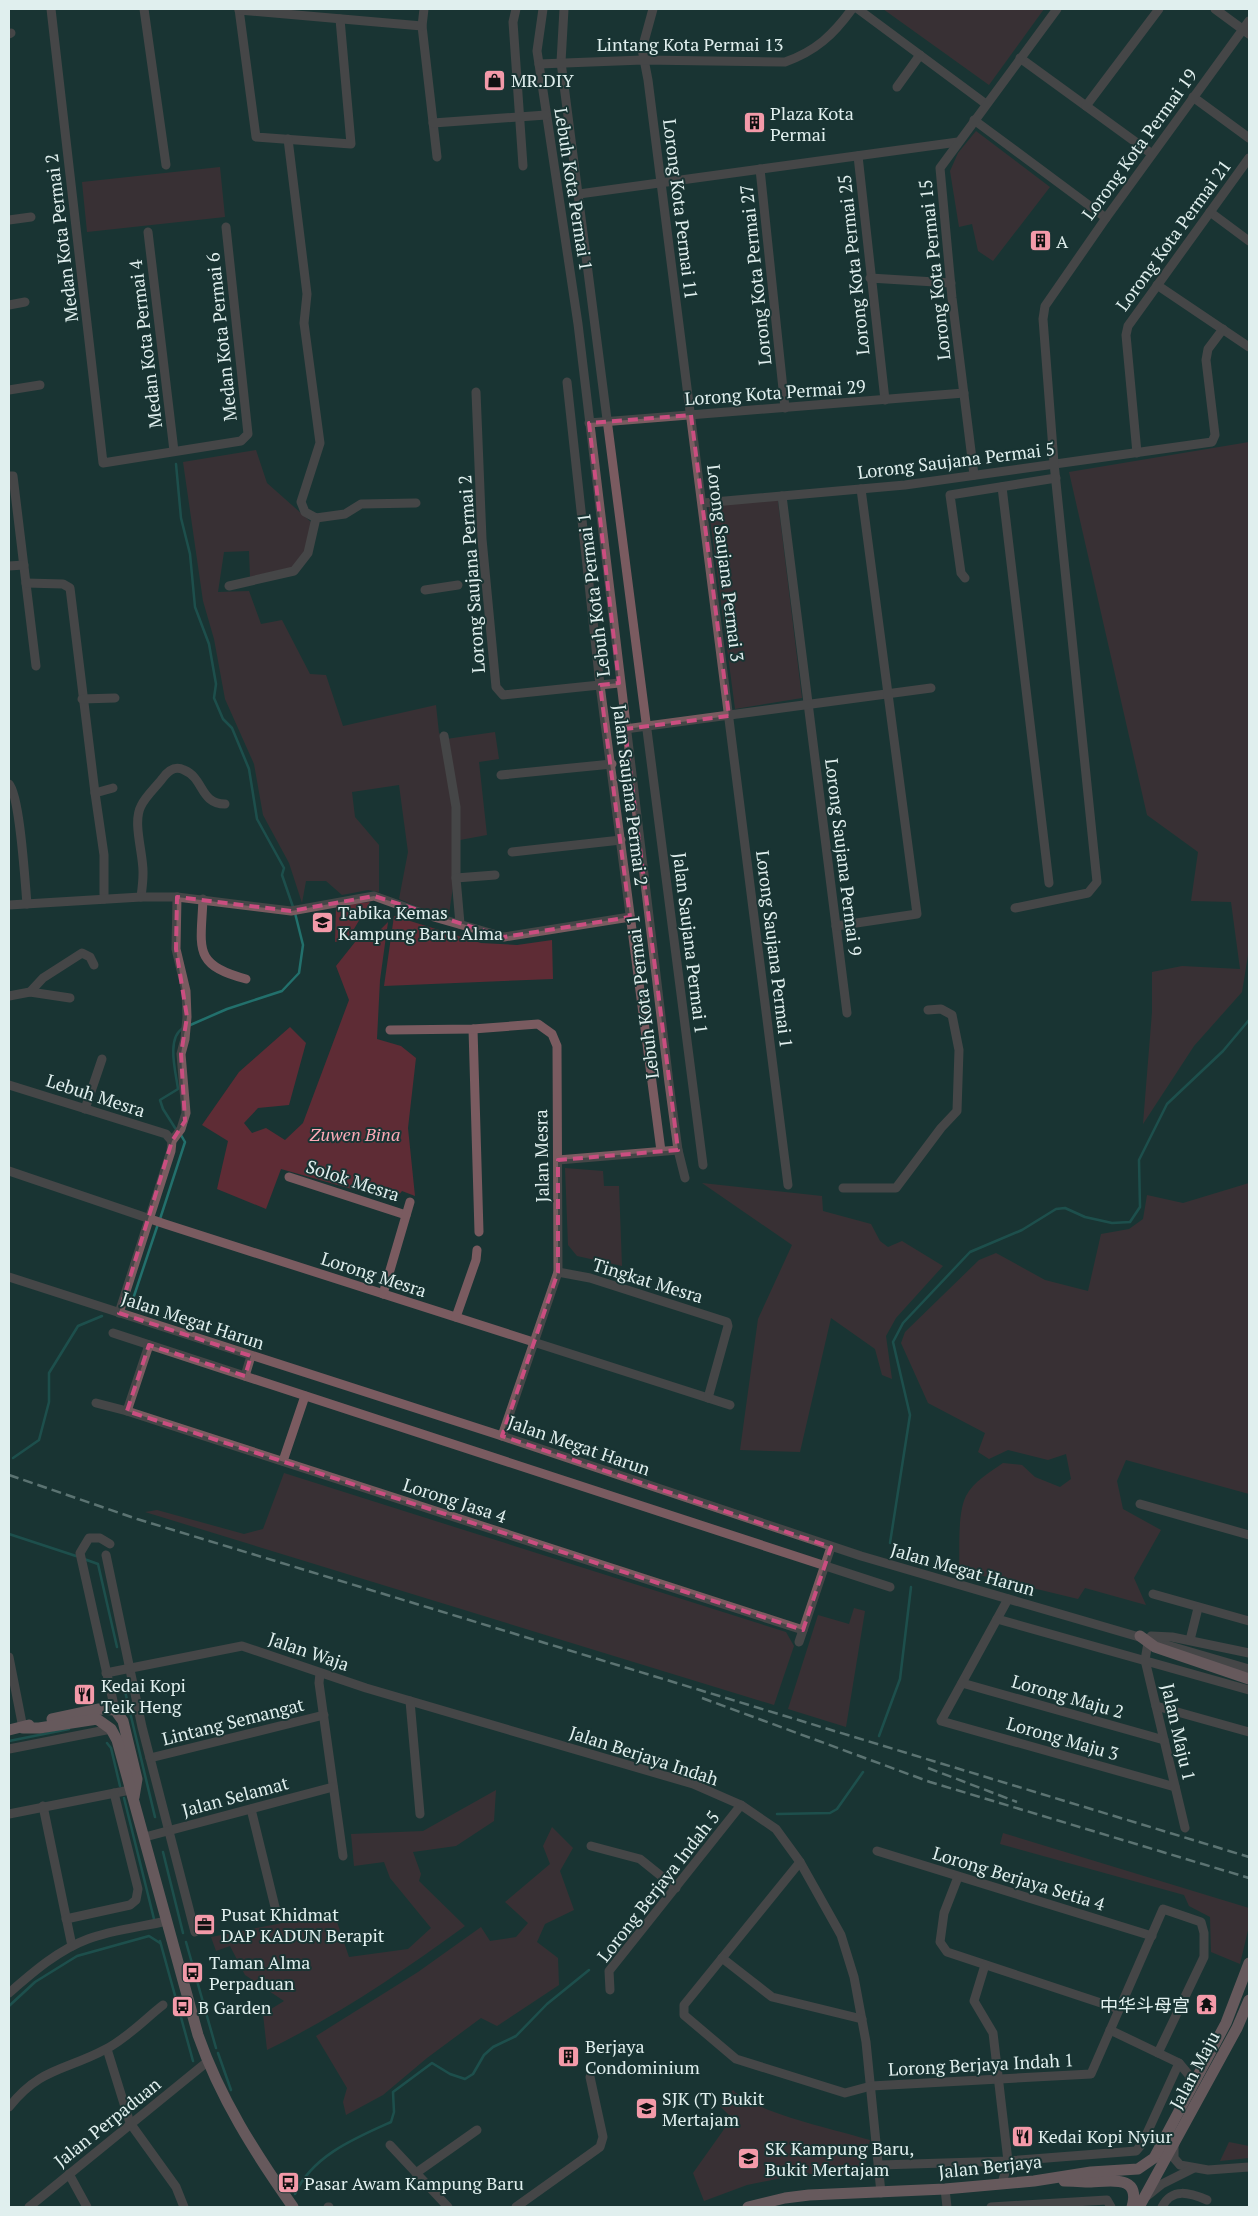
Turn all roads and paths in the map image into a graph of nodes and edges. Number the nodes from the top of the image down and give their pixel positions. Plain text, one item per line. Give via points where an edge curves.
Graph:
1 (51, 9) edge
2 (144, 9) edge
3 (239, 9) edge
4 (424, 9) edge
5 (516, 9) edge
6 (542, 9) edge
7 (564, 9) edge
8 (653, 9) edge
9 (852, 9) edge
10 (858, 9) edge
11 (1057, 9) edge
12 (1160, 9) edge
13 (1215, 9) edge
14 (340, 19) junction
15 (1249, 21) edge
16 (422, 26) junction
17 (1246, 32) edge
18 (920, 55) junction
19 (1020, 58) junction
20 (644, 60) junction
21 (561, 62) junction
22 (539, 64) junction
23 (896, 87) dead end
24 (1193, 98) junction
25 (986, 104) junction
26 (1086, 106) junction
27 (546, 115) junction
28 (520, 117) junction
29 (974, 120) junction
30 (433, 123) junction
31 (1249, 138) edge
32 (288, 139) junction
33 (958, 142) junction
34 (1152, 154) junction
35 (858, 156) junction
36 (436, 157) dead end
37 (1249, 158) edge
38 (166, 165) dead end
39 (523, 166) dead end
40 (760, 169) junction
41 (661, 183) junction
42 (579, 194) junction
43 (1210, 212) junction
44 (31, 217) dead end
45 (1106, 218) junction
46 (9, 220) edge
47 (226, 227) dead end
48 (148, 232) dead end
49 (1249, 241) edge
50 (870, 278) junction
51 (951, 283) junction
52 (1157, 285) junction
53 (25, 302) dead end
54 (9, 305) edge
55 (1223, 329) junction
56 (1249, 347) edge
57 (567, 382) dead end
58 (40, 385) dead end
59 (9, 390) edge
60 (476, 392) dead end
61 (964, 393) junction
62 (885, 400) junction
63 (786, 408) junction
64 (691, 415) junction
65 (607, 422) junction
66 (589, 423) junction
67 (174, 451) junction
68 (1137, 453) junction
69 (1054, 464) junction
70 (974, 475) junction
71 (11, 476) edge
72 (1056, 478) junction
73 (1002, 487) junction
74 (861, 489) junction
75 (782, 496) junction
76 (703, 502) junction
77 (416, 503) dead end
78 (316, 518) junction
79 (24, 565) junction
80 (9, 566) edge
81 (965, 578) dead end
82 (26, 583) junction
83 (458, 585) dead end
84 (230, 586) dead end
85 (425, 590) dead end
86 (36, 666) dead end
87 (619, 683) junction
88 (600, 685) junction
89 (931, 688) dead end
90 (888, 693) junction
91 (116, 698) dead end
92 (82, 699) junction
93 (807, 705) junction
94 (729, 716) junction
95 (646, 726) junction
96 (625, 729) junction
97 (444, 736) dead end
98 (612, 764) junction
99 (501, 775) dead end
100 (9, 784) edge
101 (114, 788) dead end
102 (94, 793) junction
103 (225, 804) dead end
104 (620, 840) junction
105 (512, 852) dead end
106 (495, 874) dead end
107 (456, 878) junction
108 (1049, 883) dead end
109 (141, 897) junction
110 (177, 897) junction
111 (104, 899) junction
112 (203, 899) junction
113 (27, 904) junction
114 (9, 905) edge
115 (1015, 908) dead end
116 (630, 917) junction
117 (460, 924) junction
118 (836, 926) junction
119 (94, 965) dead end
120 (246, 979) dead end
121 (30, 992) junction
122 (9, 996) edge
123 (70, 998) dead end
124 (928, 1010) dead end
125 (847, 1013) dead end
126 (390, 1030) dead end
127 (473, 1030) junction
128 (102, 1059) dead end
129 (9, 1085) edge
130 (85, 1109) junction
131 (177, 1135) junction
132 (678, 1150) junction
133 (661, 1151) junction
134 (558, 1160) junction
135 (704, 1165) dead end
136 (9, 1171) edge
137 (289, 1177) dead end
138 (685, 1178) dead end
139 (788, 1185) dead end
140 (844, 1188) dead end
141 (410, 1202) dead end
142 (406, 1215) junction
143 (153, 1220) junction
144 (479, 1232) dead end
145 (477, 1250) dead end
146 (558, 1272) junction
147 (9, 1277) edge
148 (383, 1294) junction
149 (119, 1313) junction
150 (456, 1317) junction
151 (113, 1333) dead end
152 (534, 1342) junction
153 (149, 1345) junction
154 (251, 1356) junction
155 (245, 1376) junction
156 (305, 1396) junction
157 (708, 1398) junction
158 (96, 1403) dead end
159 (730, 1405) dead end
160 (127, 1411) junction
161 (502, 1436) junction
162 (283, 1461) junction
163 (1140, 1504) dead end
164 (1249, 1535) edge
165 (110, 1544) dead end
166 (831, 1547) junction
167 (106, 1555) dead end
168 (824, 1566) junction
169 (890, 1587) dead end
170 (1153, 1594) dead end
171 (1008, 1600) junction
172 (1198, 1608) junction
173 (997, 1619) junction
174 (1249, 1621) edge
175 (803, 1630) junction
176 (1144, 1639) junction
177 (1190, 1640) junction
178 (799, 1642) dead end
179 (1249, 1653) edge
180 (9, 1657) edge
181 (1145, 1660) junction
182 (129, 1669) junction
183 (1249, 1669) edge
184 (320, 1672) junction
185 (106, 1673) junction
186 (1249, 1679) edge
187 (962, 1682) junction
188 (1249, 1690) edge
189 (410, 1701) junction
190 (1156, 1706) junction
191 (114, 1710) junction
192 (324, 1715) junction
193 (500, 1727) joint
194 (23, 1728) junction
195 (111, 1729) junction
196 (9, 1730) edge
197 (1249, 1732) edge
198 (1164, 1740) junction
199 (9, 1749) edge
200 (150, 1758) junction
201 (334, 1787) junction
202 (1175, 1787) junction
203 (133, 1792) junction
204 (114, 1793) junction
205 (741, 1805) junction
206 (43, 1806) junction
207 (251, 1810) junction
208 (9, 1814) edge
209 (420, 1814) dead end
210 (1185, 1828) dead end
211 (170, 1830) junction
212 (145, 1837) junction
213 (591, 1846) dead end
214 (877, 1852) dead end
215 (343, 1856) dead end
216 (800, 1862) junction
217 (958, 1878) junction
218 (676, 1888) junction
219 (276, 1911) dead end
220 (66, 1919) junction
221 (167, 1921) junction
222 (196, 1932) dead end
223 (1152, 1936) junction
224 (72, 1946) junction
225 (722, 1958) junction
226 (1249, 1963) edge
227 (985, 1965) junction
228 (10, 1988) edge
229 (610, 1990) dead end
230 (1249, 2000) edge
231 (163, 2004) dead end
232 (1119, 2009) junction
233 (862, 2020) junction
234 (1232, 2025) junction
235 (1110, 2030) junction
236 (107, 2049) junction
237 (1158, 2053) junction
238 (207, 2062) junction
239 (1179, 2063) junction
240 (590, 2077) dead end
241 (999, 2079) junction
242 (871, 2086) junction
243 (1191, 2089) junction
244 (9, 2107) edge
245 (130, 2123) junction
246 (477, 2130) dead end
247 (1174, 2144) junction
248 (390, 2145) dead end
249 (1008, 2161) junction
250 (880, 2165) junction
251 (1146, 2165) joint
252 (1249, 2167) edge
253 (1194, 2168) junction
254 (416, 2173) junction
255 (69, 2174) junction
256 (1034, 2180) junction
257 (1002, 2184) junction
258 (944, 2189) junction
259 (881, 2193) junction
260 (1207, 2200) dead end
261 (1142, 2202) edge
262 (1109, 2203) edge
263 (29, 2207) edge
264 (87, 2207) edge
265 (184, 2207) edge
266 (293, 2207) edge
267 (448, 2207) edge
268 (516, 2207) edge
269 (748, 2207) edge
270 (947, 2207) edge
271 (991, 2207) edge
272 (1132, 2207) edge
273 (1162, 2207) edge

1 - 67 street, Medan Kota Permai 2 via 103,462
2 - 38 street
3 - 14 street
3 - 32 street via 256,137
4 - 16 street
5 - 28 street via 513,22
6 - 22 street, Lebuh Kota Permai 1
7 - 21 street, Lebuh Kota Permai 1
8 - 20 street, Lorong Kota Permai 11 via 642,40
9 - 20 street, Lintang Kota Permai 13 via 832,35 804,55 785,62
10 - 18 street
11 - 19 street, Lorong Kota Permai 15
12 - 26 street
13 - 17 street
14 - 16 street
14 - 32 street via 352,144
15 - 17 street, Lorong Kota Permai 19
16 - 30 street
17 - 24 street, Lorong Kota Permai 19
18 - 23 street
18 - 25 street
19 - 25 street, Lorong Kota Permai 15
19 - 26 street
20 - 21 street, Lintang Kota Permai 13
20 - 41 street, Lorong Kota Permai 11
21 - 22 street, Lintang Kota Permai 13
21 - 42 street, Lebuh Kota Permai 1
22 - 27 street, Lebuh Kota Permai 1
24 - 31 street
24 - 34 street, Lorong Kota Permai 19
25 - 29 street, Lorong Kota Permai 15
26 - 34 street
27 - 28 street
27 - 66 street, Lebuh Kota Permai 1 via 578,324
28 - 30 street
28 - 39 street
29 - 33 street, Lorong Kota Permai 15
29 - 45 street
30 - 36 street
32 - 78 street via 307,294 304,322 320,443 301,502 305,512
33 - 35 street
33 - 51 street, Lorong Kota Permai 15 via 940,168
34 - 45 street, Lorong Kota Permai 19
35 - 40 street
35 - 50 street, Lorong Kota Permai 25
37 - 43 street, Lorong Kota Permai 21
40 - 41 street
40 - 63 street, Lorong Kota Permai 27
41 - 42 street
41 - 64 street, Lorong Kota Permai 11
42 - 65 street, Lebuh Kota Permai 1
43 - 49 street
43 - 52 street, Lorong Kota Permai 21
44 - 46 street
45 - 69 street, Lorong Kota Permai 19 via 1045,306 1043,319
47 - 67 street, Medan Kota Permai 6 via 248,434 241,441
48 - 67 street, Medan Kota Permai 4
50 - 51 street
50 - 62 street, Lorong Kota Permai 25
51 - 61 street, Lorong Kota Permai 15
52 - 55 street
52 - 68 street, Lorong Kota Permai 21 via 1128,326 1126,336
53 - 54 street
55 - 56 street
55 - 68 street, Lorong Saujana Permai 5 via 1208,349 1206,360 1215,435 1212,442
57 - 88 street, Jalan Saujana Permai 2
58 - 59 street
60 - 88 street, Lorong Saujana Permai 2 via 482,539 496,688 504,695
61 - 62 street, Lorong Kota Permai 29
61 - 70 street, Lorong Kota Permai 15
62 - 63 street, Lorong Kota Permai 29
63 - 64 street, Lorong Kota Permai 29
64 - 65 street, Lorong Kota Permai 29
64 - 76 street, Lorong Saujana Permai 3
65 - 66 street, Lorong Kota Permai 29
65 - 95 street, Lebuh Kota Permai 1
66 - 87 street, Lebuh Kota Permai 1
68 - 69 street, Lorong Saujana Permai 5
69 - 70 street, Lorong Saujana Permai 5
69 - 72 street, Lorong Kota Permai 19
70 - 74 street, Lorong Saujana Permai 5
71 - 79 street
72 - 73 street
72 - 115 street, Lorong Kota Permai 19 via 1097,882 1088,893
73 - 81 street via 950,495 961,572
73 - 108 street
74 - 75 street, Lorong Saujana Permai 5
74 - 90 street
75 - 76 street, Lorong Saujana Permai 5
75 - 93 street, Lorong Saujana Permai 9
76 - 94 street, Lorong Saujana Permai 3
77 - 78 street via 361,504 345,514
78 - 84 street via 308,553 294,571
79 - 80 street
79 - 82 street
82 - 86 street
82 - 92 street via 63,584 70,588
83 - 85 street
87 - 88 street, Lorong Saujana Permai 2
87 - 96 street, Lebuh Kota Permai 1
88 - 98 street, Jalan Saujana Permai 2
89 - 90 street
90 - 93 street
90 - 118 street via 917,914
91 - 92 street
92 - 102 street
93 - 94 street
93 - 118 street, Lorong Saujana Permai 9
94 - 95 street
94 - 139 street, Lorong Saujana Permai 1
95 - 96 street
95 - 135 street, Jalan Saujana Permai 1
96 - 132 street, Lebuh Kota Permai 1
97 - 107 street via 456,807
98 - 99 street
98 - 104 street, Jalan Saujana Permai 2
100 - 113 street via 13,788 17,813
101 - 102 street
102 - 111 street via 104,855
103 - 109 street via 215,804 210,800 185,770 176,768 168,772 140,807
104 - 105 street
104 - 116 street, Jalan Saujana Permai 2
106 - 107 street
107 - 117 street
109 - 110 street
109 - 111 street
110 - 112 street
110 - 131 street via 176,950 186,991 187,1022 181,1054 186,1113
111 - 113 street
112 - 117 street via 291,911 374,896
112 - 120 street via 201,942 205,957 214,968
113 - 114 street
116 - 117 street via 504,937
116 - 133 street, Jalan Saujana Permai 2
118 - 125 street, Lorong Saujana Permai 9
119 - 121 street via 90,957 82,953 43,978
121 - 122 street
121 - 123 street
124 - 140 street via 941,1009 952,1015 960,1050 957,1111 896,1188
126 - 127 street, Jalan Mesra
127 - 134 street, Jalan Mesra via 538,1024 552,1034 557,1046
127 - 144 street
128 - 130 street
129 - 130 street, Lebuh Mesra
130 - 131 street, Lebuh Mesra
131 - 143 street
132 - 133 street
132 - 138 street, Lebuh Kota Permai 1
133 - 134 street
134 - 146 street, Jalan Mesra
136 - 143 street, Lorong Mesra
137 - 142 street, Solok Mesra
141 - 142 street, Solok Mesra
142 - 148 street, Solok Mesra
143 - 148 street, Lorong Mesra
143 - 149 street
145 - 150 street
146 - 152 street, Jalan Mesra
146 - 157 street, Tingkat Mesra via 590,1278 727,1322
147 - 149 street, Jalan Megat Harun
148 - 150 street, Lorong Mesra
149 - 154 street, Jalan Megat Harun
150 - 152 street, Lorong Mesra
151 - 153 street, Jalan Megat Harun
152 - 157 street, Lorong Mesra
152 - 161 street, Jalan Mesra
153 - 155 street, Jalan Megat Harun
153 - 160 street
154 - 155 street
154 - 161 street, Jalan Megat Harun
155 - 156 street, Jalan Megat Harun
156 - 162 street
156 - 168 street, Jalan Megat Harun
157 - 159 street, Lorong Mesra
158 - 160 street, Lorong Jasa 4
160 - 162 street, Lorong Jasa 4
161 - 166 street, Jalan Megat Harun
162 - 175 street, Lorong Jasa 4
163 - 164 street
165 - 185 street via 100,1538 89,1538 80,1553
166 - 168 street
166 - 171 street, Jalan Megat Harun
167 - 182 street
168 - 169 street, Jalan Megat Harun
168 - 175 street
170 - 172 street
171 - 173 street
171 - 176 street, Jalan Megat Harun
172 - 174 street
172 - 177 street
173 - 181 street
173 - 187 street
175 - 178 street
176 - 177 street, Jalan Megat Harun
176 - 181 street, Jalan Maju 1
176 - 183 street, Jalan Megat Harun
176 - 186 main road via 1173,1654
177 - 179 street, Jalan Megat Harun
180 - 194 street
181 - 188 street
181 - 190 street, Jalan Maju 1
182 - 184 street, Jalan Waja via 242,1646
182 - 185 street, Jalan Waja
182 - 200 street
184 - 189 street, Jalan Waja
184 - 192 street
185 - 191 street
187 - 198 street, Lorong Maju 2
187 - 202 street, Lorong Maju 3 via 941,1721
189 - 193 street, Jalan Waja
189 - 209 street
190 - 197 street
190 - 198 street, Jalan Maju 1
191 - 194 main road via 88,1711
191 - 203 main road via 122,1721 137,1779
192 - 200 street, Lintang Semangat
192 - 201 street
193 - 205 street, Jalan Berjaya Indah via 693,1784
194 - 195 main road via 97,1719
194 - 196 main road
195 - 199 street
195 - 203 main road via 118,1740
198 - 202 street, Jalan Maju 1
200 - 211 street
201 - 207 street, Jalan Selamat
201 - 215 street
202 - 210 street, Jalan Maju 1
203 - 204 street
203 - 212 main road
204 - 206 street
204 - 220 street via 138,1889 136,1900
205 - 216 street, Jalan Berjaya Indah via 776,1830
205 - 218 street, Lorong Berjaya Indah 5
206 - 208 street
206 - 220 street
207 - 211 street, Jalan Selamat
207 - 219 street
211 - 212 street, Jalan Selamat
211 - 222 street
212 - 221 main road
213 - 218 street via 640,1859
214 - 217 street, Lorong Berjaya Setia 4
216 - 225 street
216 - 233 street, Jalan Berjaya Indah via 841,1935 854,1977
217 - 223 street, Lorong Berjaya Setia 4
217 - 227 street via 944,1913 940,1942 947,1952
218 - 229 street, Lorong Berjaya Indah 5 via 608,1971
220 - 224 street
221 - 224 street via 89,1938
221 - 238 main road
223 - 232 street, Lorong Berjaya Indah 1
223 - 237 street, Lorong Berjaya Indah 1 via 1163,1909 1201,1922 1204,1933 1204,1957
224 - 228 street
225 - 233 street via 772,1997
225 - 242 street, Lorong Berjaya Indah 1 via 684,2005 684,2015 736,2059 845,2093
226 - 234 main road
227 - 232 street
227 - 241 street via 974,2001 993,2032
230 - 234 main road
231 - 236 street
232 - 235 street, Lorong Berjaya Indah 1
233 - 242 street, Jalan Berjaya Indah
234 - 243 main road, Jalan Maju
234 - 247 main road, Jalan Maju
235 - 237 street
235 - 241 street, Lorong Berjaya Indah 1 via 1091,2074
236 - 244 street via 41,2076
236 - 245 street
237 - 239 street
238 - 245 street, Jalan Perpaduan
238 - 266 main road via 234,2117
239 - 243 street via 1189,2075
239 - 249 street, Jalan Berjaya via 1136,2151
240 - 268 street via 603,2136 600,2147
241 - 242 street, Lorong Berjaya Indah 1
241 - 249 street
242 - 250 street, Jalan Berjaya Indah
243 - 251 main road, Jalan Maju via 1154,2158
245 - 255 street, Jalan Perpaduan
245 - 265 street via 176,2187
246 - 254 street
247 - 253 street via 1174,2158 1180,2165
247 - 261 main road, Jalan Maju
248 - 254 street
249 - 250 street, Jalan Berjaya
249 - 257 street
250 - 259 street, Jalan Berjaya Indah
251 - 256 main road, Jalan Berjaya
252 - 253 street
253 - 261 street via 1162,2184
254 - 267 street
255 - 263 street, Jalan Perpaduan
255 - 264 street
256 - 257 main road, Jalan Berjaya
256 - 272 main road via 1115,2180 1126,2183 1132,2188 1135,2198
257 - 258 main road, Jalan Berjaya
258 - 259 main road, Jalan Berjaya
258 - 270 street
259 - 269 main road, Jalan Berjaya via 785,2198
260 - 273 street via 1181,2192 1172,2195
262 - 271 street

